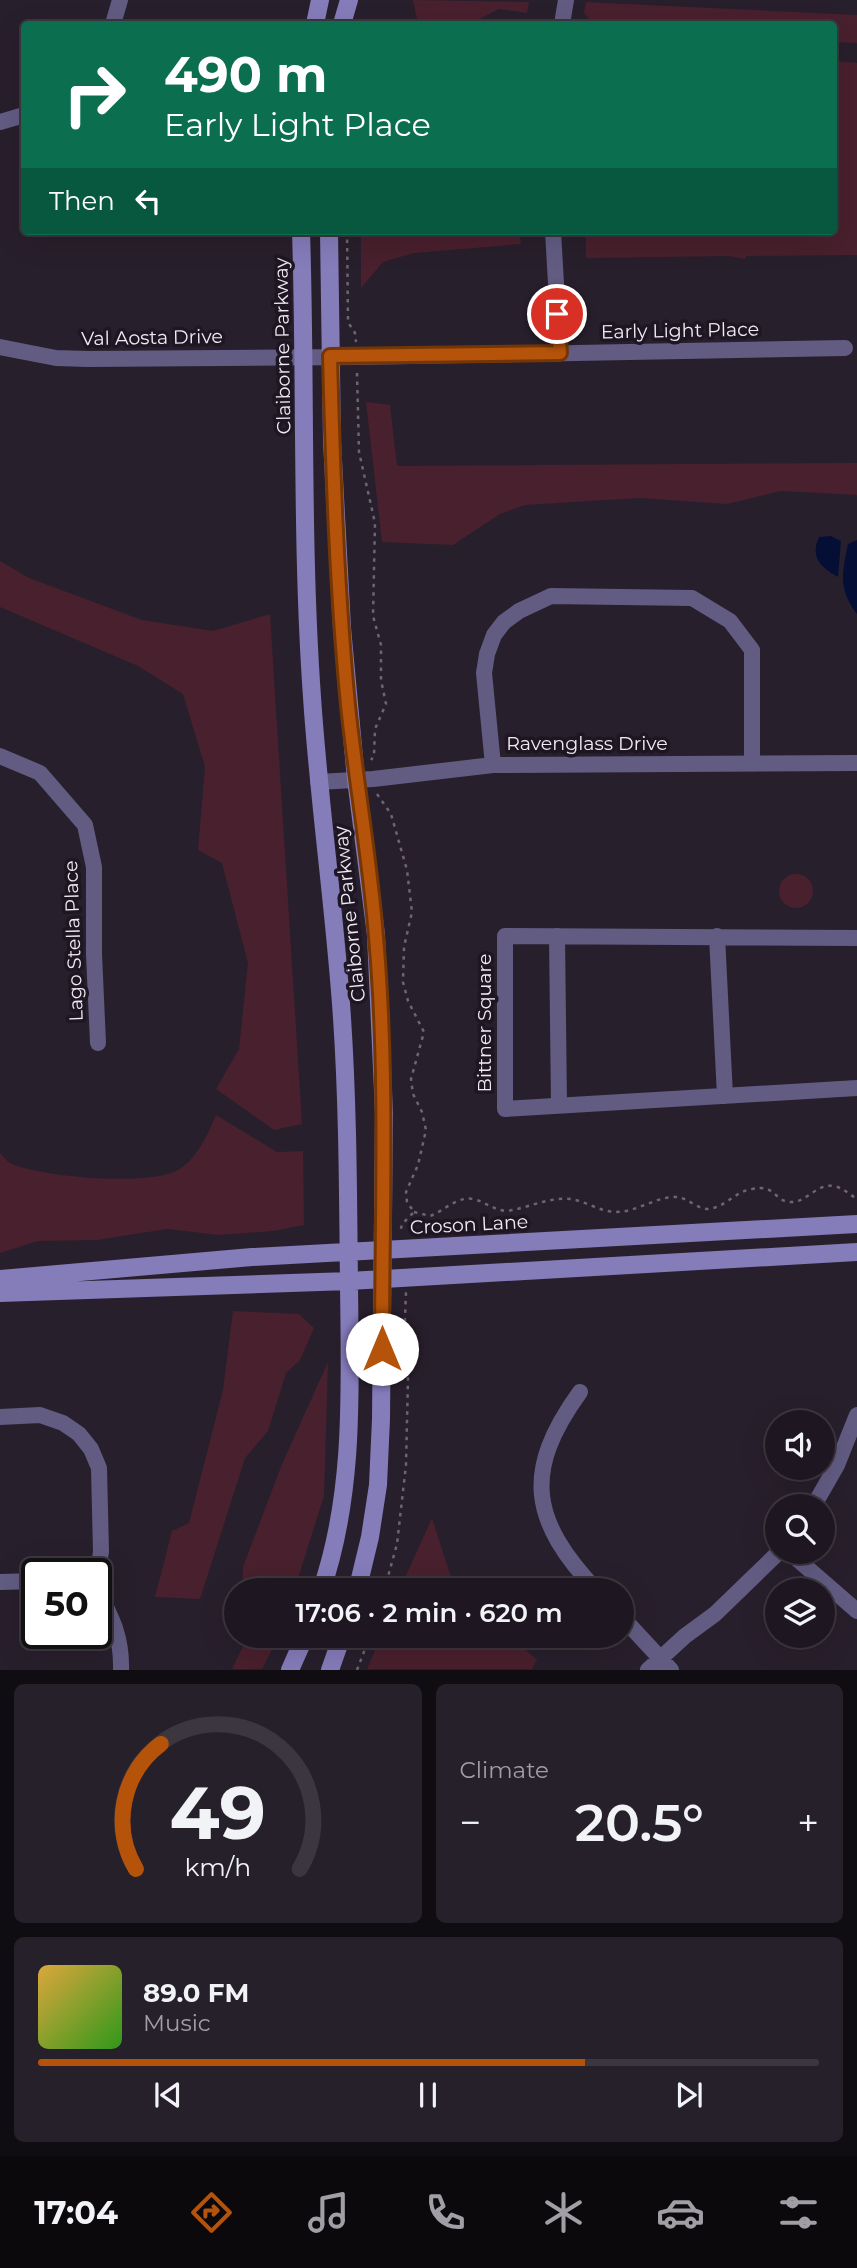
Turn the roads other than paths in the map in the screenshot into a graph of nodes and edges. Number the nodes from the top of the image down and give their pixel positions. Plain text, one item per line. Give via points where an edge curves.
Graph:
1 (120, 0) edge
2 (320, 0) edge
3 (349, 0) edge
4 (566, 0) edge
5 (114, 21) edge
6 (316, 21) edge
7 (343, 21) edge
8 (562, 21) edge
9 (21, 116) edge
10 (0, 122) edge
11 (301, 235) edge
12 (329, 235) edge
13 (553, 235) edge
14 (0, 347) edge
15 (845, 348) dead end
16 (560, 353) junction
17 (305, 356) junction
18 (330, 356) junction
19 (0, 756) edge
20 (857, 762) edge
21 (752, 764) junction
22 (493, 765) junction
23 (356, 779) junction
24 (318, 782) junction
25 (557, 936) junction
26 (717, 936) junction
27 (857, 938) edge
28 (98, 1043) dead end
29 (857, 1088) edge
30 (724, 1096) junction
31 (559, 1105) junction
32 (857, 1224) edge
33 (381, 1250) junction
34 (349, 1251) junction
35 (857, 1252) edge
36 (382, 1278) junction
37 (0, 1279) edge
38 (348, 1281) junction
39 (0, 1293) edge
40 (580, 1392) dead end
41 (857, 1415) edge
42 (0, 1417) edge
43 (820, 1494) edge
44 (100, 1558) edge
45 (767, 1564) edge
46 (803, 1564) edge
47 (325, 1578) edge
48 (360, 1578) edge
49 (586, 1578) edge
50 (21, 1581) edge
51 (0, 1582) edge
52 (857, 1611) edge
53 (112, 1619) edge
54 (634, 1630) edge
55 (300, 1648) edge
56 (338, 1648) edge
57 (666, 1664) edge
58 (121, 1670) edge
59 (290, 1670) edge
60 (330, 1670) edge
61 (648, 1670) edge

1 - 5 street
2 - 6 main road
3 - 7 main road
4 - 8 street
9 - 10 street
11 - 17 main road, Claiborne Parkway
12 - 18 main road, Claiborne Parkway
13 - 16 street
14 - 17 street, Val Aosta Drive via 72,359
15 - 16 street, Early Light Place
16 - 18 street, Early Light Place
17 - 18 street, Early Light Place
17 - 24 main road, Claiborne Parkway via 308,613
18 - 23 main road, Claiborne Parkway via 342,628
19 - 28 street, Lago Stella Place via 40,773 85,825 94,867
20 - 21 street, Ravenglass Drive
21 - 22 street, Ravenglass Drive
21 - 22 street via 752,650 730,621 692,598 551,596 504,622 487,654 484,673
22 - 23 street, Ravenglass Drive
23 - 24 street, Ravenglass Drive
23 - 33 main road, Claiborne Parkway via 379,984 384,1113
24 - 34 main road, Claiborne Parkway via 342,1015
25 - 26 street, Bittner Square
25 - 31 street
25 - 31 street, Bittner Square via 505,936 503,1020 505,1109
26 - 27 street, Bittner Square
26 - 30 street
29 - 30 street, Bittner Square
30 - 31 street, Bittner Square
32 - 33 main road, Croson Lane
33 - 34 main road, Croson Lane
33 - 36 main road, Claiborne Parkway
34 - 37 main road, Croson Lane
34 - 38 main road, Claiborne Parkway
35 - 36 main road
36 - 38 main road
36 - 48 main road, Claiborne Parkway via 378,1485
38 - 39 main road
38 - 47 main road, Claiborne Parkway via 346,1461 343,1499
40 - 49 street via 547,1447 541,1476 552,1532
41 - 43 street
42 - 44 street via 40,1415 63,1423 91,1449 99,1468
45 - 57 street
46 - 52 street
50 - 51 street
53 - 58 street via 121,1647
54 - 57 street
55 - 59 main road
56 - 60 main road
57 - 61 street

